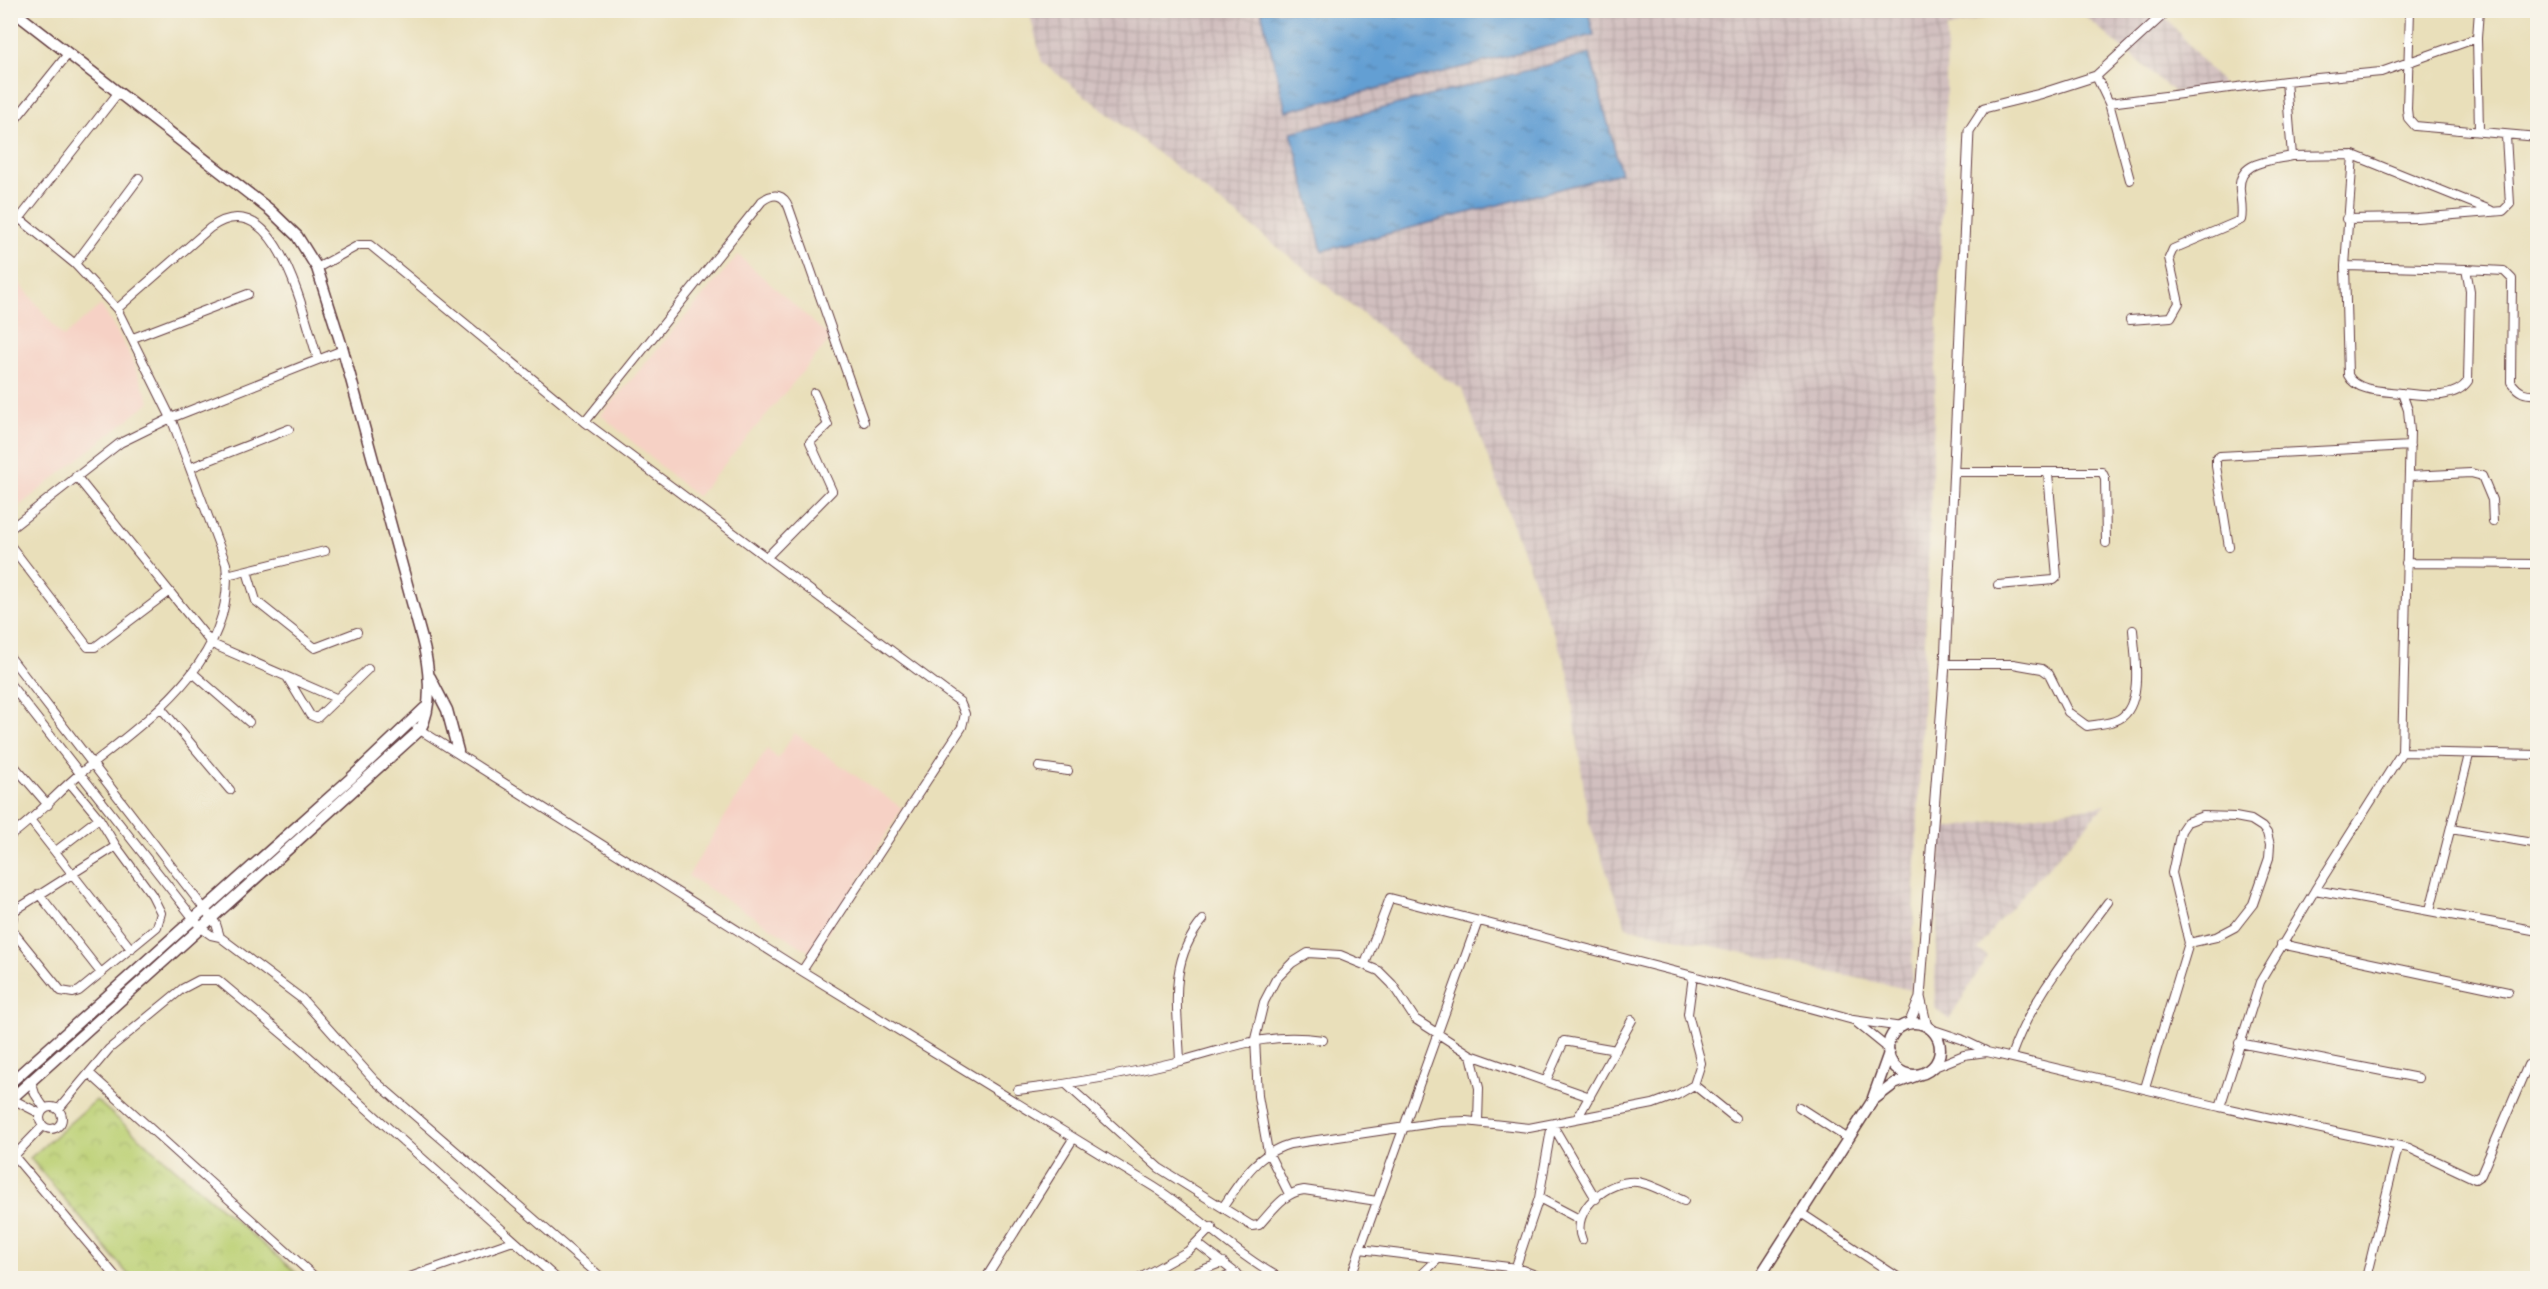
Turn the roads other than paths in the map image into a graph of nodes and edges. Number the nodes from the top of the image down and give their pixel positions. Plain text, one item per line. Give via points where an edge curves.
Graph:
1 (12, 10) edge
2 (2168, 10) edge
3 (2410, 10) edge
4 (2479, 10) edge
5 (2477, 38) junction
6 (68, 54) junction
7 (2410, 63) junction
8 (2096, 76) junction
9 (2286, 81) junction
10 (118, 93) junction
11 (2109, 103) junction
12 (10, 126) edge
13 (2479, 130) junction
14 (2506, 136) junction
15 (2538, 136) edge
16 (2353, 155) junction
17 (2292, 156) junction
18 (139, 178) dead end
19 (2130, 180) dead end
20 (2490, 210) junction
21 (10, 211) edge
22 (20, 218) junction
23 (2346, 219) junction
24 (10, 226) edge
25 (75, 264) junction
26 (2345, 266) junction
27 (317, 268) junction
28 (2466, 269) junction
29 (248, 294) dead end
30 (117, 309) junction
31 (2130, 320) dead end
32 (133, 338) junction
33 (343, 350) junction
34 (318, 359) junction
35 (814, 393) dead end
36 (2402, 393) junction
37 (2538, 394) edge
38 (171, 418) junction
39 (585, 422) junction
40 (864, 422) dead end
41 (289, 429) dead end
42 (2410, 446) junction
43 (192, 467) junction
44 (1954, 472) junction
45 (2049, 473) junction
46 (76, 476) junction
47 (2409, 476) junction
48 (2493, 522) dead end
49 (12, 523) edge
50 (2106, 543) dead end
51 (10, 544) edge
52 (2229, 547) dead end
53 (326, 551) dead end
54 (768, 556) junction
55 (2406, 563) junction
56 (2538, 564) edge
57 (247, 572) junction
58 (227, 575) junction
59 (1998, 585) dead end
60 (168, 592) junction
61 (2133, 630) dead end
62 (357, 632) dead end
63 (212, 644) junction
64 (10, 657) edge
65 (1945, 664) junction
66 (368, 669) dead end
67 (193, 673) junction
68 (286, 677) junction
69 (430, 677) junction
70 (10, 684) edge
71 (338, 699) junction
72 (162, 708) junction
73 (426, 708) junction
74 (249, 722) dead end
75 (410, 724) junction
76 (420, 730) junction
77 (458, 752) junction
78 (2402, 752) junction
79 (2469, 755) junction
80 (2538, 755) edge
81 (10, 761) edge
82 (94, 763) junction
83 (1039, 767) dead end
84 (1068, 771) dead end
85 (81, 772) junction
86 (70, 783) junction
87 (230, 790) dead end
88 (48, 805) junction
89 (99, 818) junction
90 (31, 821) junction
91 (2451, 829) junction
92 (10, 836) edge
93 (2538, 844) edge
94 (116, 846) junction
95 (56, 851) junction
96 (75, 874) junction
97 (2315, 890) junction
98 (39, 894) junction
99 (2108, 902) dead end
100 (2430, 910) junction
101 (207, 915) junction
102 (1203, 920) dead end
103 (1478, 921) junction
104 (196, 924) junction
105 (2538, 931) edge
106 (220, 937) junction
107 (2189, 943) junction
108 (2282, 944) junction
109 (131, 949) junction
110 (1365, 964) junction
111 (802, 972) junction
112 (102, 973) junction
113 (1693, 976) junction
114 (2508, 992) dead end
115 (1920, 997) junction
116 (1632, 1020) dead end
117 (1853, 1020) junction
118 (1905, 1026) junction
119 (1929, 1028) junction
120 (1437, 1035) junction
121 (1255, 1039) junction
122 (1323, 1040) dead end
123 (2239, 1043) junction
124 (1616, 1050) junction
125 (1889, 1051) junction
126 (1987, 1052) junction
127 (1471, 1055) junction
128 (2012, 1056) junction
129 (1180, 1061) junction
130 (2528, 1065) dead end
131 (1932, 1068) junction
132 (89, 1073) junction
133 (1918, 1075) junction
134 (2418, 1078) dead end
135 (31, 1081) junction
136 (1546, 1081) junction
137 (10, 1083) edge
138 (1066, 1084) junction
139 (1694, 1084) junction
140 (2145, 1089) junction
141 (1017, 1090) dead end
142 (1590, 1097) junction
143 (11, 1100) edge
144 (1873, 1100) junction
145 (1799, 1107) dead end
146 (2220, 1107) junction
147 (58, 1110) junction
148 (43, 1111) junction
149 (1578, 1117) junction
150 (1735, 1118) dead end
151 (1478, 1122) junction
152 (1552, 1124) junction
153 (44, 1126) junction
154 (1404, 1126) junction
155 (1847, 1138) junction
156 (1073, 1139) junction
157 (2398, 1148) junction
158 (1268, 1152) junction
159 (12, 1157) edge
160 (1289, 1194) junction
161 (1539, 1198) junction
162 (1596, 1198) junction
163 (1377, 1201) junction
164 (1684, 1202) dead end
165 (1223, 1207) junction
166 (1801, 1213) junction
167 (1579, 1219) junction
168 (1212, 1227) junction
169 (1582, 1240) dead end
170 (513, 1241) junction
171 (1198, 1244) junction
172 (1360, 1249) junction
173 (1438, 1258) junction
174 (1223, 1262) junction
175 (1517, 1268) junction
176 (1240, 1276) edge
177 (117, 1278) edge
178 (316, 1278) edge
179 (407, 1278) edge
180 (556, 1278) edge
181 (602, 1278) edge
182 (986, 1278) edge
183 (1140, 1278) edge
184 (1182, 1278) edge
185 (1223, 1278) edge
186 (1281, 1278) edge
187 (1354, 1278) edge
188 (1418, 1278) edge
189 (1512, 1278) edge
190 (1543, 1278) edge
191 (1759, 1278) edge
192 (1899, 1278) edge
193 (2366, 1278) edge

1 - 6 main road
2 - 8 street
3 - 7 street
4 - 5 street
5 - 7 street
5 - 13 street
6 - 10 main road
6 - 12 street
7 - 9 street via 2381,72
7 - 13 street via 2408,118 2415,126
8 - 11 street
8 - 44 street via 1984,108 1969,131
9 - 11 street
9 - 17 street
10 - 22 street
10 - 27 main road via 270,210 297,236
11 - 19 street
13 - 14 street
14 - 15 street
14 - 20 street via 2511,204 2503,211
16 - 17 street
16 - 20 street
16 - 23 street
17 - 31 street via 2244,170 2239,180 2241,220 2173,249 2169,258 2179,303 2171,317
18 - 25 street
20 - 23 street via 2455,216
21 - 22 street
22 - 24 street
22 - 25 street
23 - 26 street
25 - 30 street
26 - 28 street
26 - 36 street via 2351,382
27 - 33 main road
27 - 39 street via 358,244 370,245
28 - 36 street via 2470,291 2468,381 2457,391 2443,395
28 - 37 street via 2504,271 2512,279 2511,382 2517,391
29 - 32 street
30 - 32 street
30 - 34 street via 215,224 244,218 264,230 281,252
32 - 38 street
33 - 34 street
33 - 69 main road
34 - 38 street
35 - 54 street via 828,425 810,442 832,491
36 - 42 street via 2408,410
38 - 43 street
38 - 46 street via 120,444
39 - 40 street via 769,195 786,200
39 - 54 street
41 - 43 street
42 - 47 street
42 - 52 street via 2220,456 2216,466
43 - 58 street
44 - 45 street
44 - 65 street
45 - 50 street via 2102,472
45 - 59 street via 2057,577
46 - 49 street
46 - 60 street
47 - 48 street via 2482,476 2492,500
47 - 55 street
51 - 60 street via 88,647 95,647
53 - 57 street
54 - 111 street via 955,698 966,714 962,727
55 - 56 street
55 - 78 street
57 - 58 street
57 - 62 street via 256,601 315,648
58 - 63 street
60 - 63 street
61 - 65 street via 2137,678 2131,704 2128,712 2107,723 2087,726 2068,712 2049,674 2042,669 2013,664
63 - 67 street
63 - 68 street
64 - 82 street
65 - 115 street
66 - 71 street
67 - 72 street
67 - 74 street
68 - 71 street
68 - 71 street via 313,718 320,717
69 - 73 main road
69 - 77 main road via 447,710
70 - 85 street
72 - 82 street
72 - 87 street
73 - 75 main road
73 - 76 main road
75 - 76 street
75 - 101 main road
76 - 77 street
76 - 101 main road
77 - 111 street
78 - 79 street
78 - 97 street
79 - 80 street
79 - 91 street
81 - 88 street
82 - 85 street
82 - 101 street
83 - 84 street
85 - 86 street
85 - 104 street
86 - 88 street
86 - 89 street
88 - 90 street
89 - 94 street
89 - 95 street
90 - 92 street
90 - 95 street
91 - 93 street
91 - 100 street
94 - 96 street
94 - 109 street via 161,913 157,927
95 - 96 street
96 - 98 street
96 - 109 street
97 - 100 street
97 - 108 street
98 - 112 street
98 - 112 street via 14,911 11,927 56,987 73,993
99 - 128 street via 2045,986
100 - 105 street
101 - 104 main road
101 - 106 street
102 - 129 street via 1184,947 1179,969
103 - 110 street via 1390,898
103 - 113 street
103 - 120 street
104 - 106 street
104 - 135 main road
104 - 137 main road
106 - 181 street via 302,999 375,1081
107 - 107 street via 2172,873 2181,831 2187,822 2203,816 2251,820 2267,832 2270,845 2253,904 2235,927 2216,937
107 - 140 street
108 - 114 street
108 - 123 street via 2260,982
109 - 112 street
110 - 120 street via 1386,977 1409,1012
110 - 121 street via 1323,952 1308,953 1292,963 1276,979 1264,1002
111 - 156 street
113 - 117 street
113 - 139 street via 1688,1014 1701,1063
115 - 118 street
115 - 119 street
116 - 124 street
117 - 118 street
117 - 125 street
118 - 119 main road
118 - 125 main road via 1893,1036
119 - 126 street
119 - 131 main road via 1940,1049
120 - 127 street
120 - 154 street
121 - 122 street via 1290,1036
121 - 129 street
121 - 158 street via 1258,1096
123 - 134 street
123 - 146 street
124 - 136 street via 1564,1041
124 - 142 street
125 - 133 main road via 1899,1070
125 - 144 main road
126 - 128 street
126 - 131 street via 1964,1055
127 - 136 street
127 - 151 street via 1479,1088
128 - 140 street
129 - 138 street
130 - 157 street via 2479,1178 2463,1175 2413,1150
131 - 133 main road
132 - 147 street
132 - 170 street via 120,1039 190,983 218,980
132 - 178 street
133 - 144 main road via 1894,1084
135 - 143 main road
135 - 148 street
136 - 142 street
138 - 141 street
138 - 165 street via 1159,1168
139 - 149 street via 1653,1104
139 - 150 street
140 - 146 street
142 - 149 street
143 - 148 street
144 - 155 main road
145 - 155 street
146 - 157 street
147 - 148 street
147 - 153 street via 62,1117 59,1125 52,1129
148 - 153 street
149 - 152 street
151 - 152 street via 1513,1128
151 - 154 street
152 - 161 street
152 - 162 street
153 - 159 street
154 - 158 street via 1290,1144
154 - 163 street
155 - 166 main road
156 - 168 street
156 - 182 street
157 - 193 street
158 - 160 street
158 - 165 street via 1247,1171
159 - 177 street
160 - 163 street via 1304,1190
160 - 165 street via 1255,1226
161 - 167 street
161 - 175 street
162 - 164 street via 1620,1184 1633,1182
162 - 167 street
163 - 172 street
166 - 191 main road
166 - 192 street
167 - 169 street
168 - 171 street
168 - 186 street via 1248,1258
170 - 179 street
170 - 180 street
171 - 174 street
171 - 183 street
172 - 173 street
172 - 187 street
173 - 175 street
173 - 188 street
174 - 176 street
174 - 184 street
175 - 189 street
175 - 190 street
176 - 185 street

